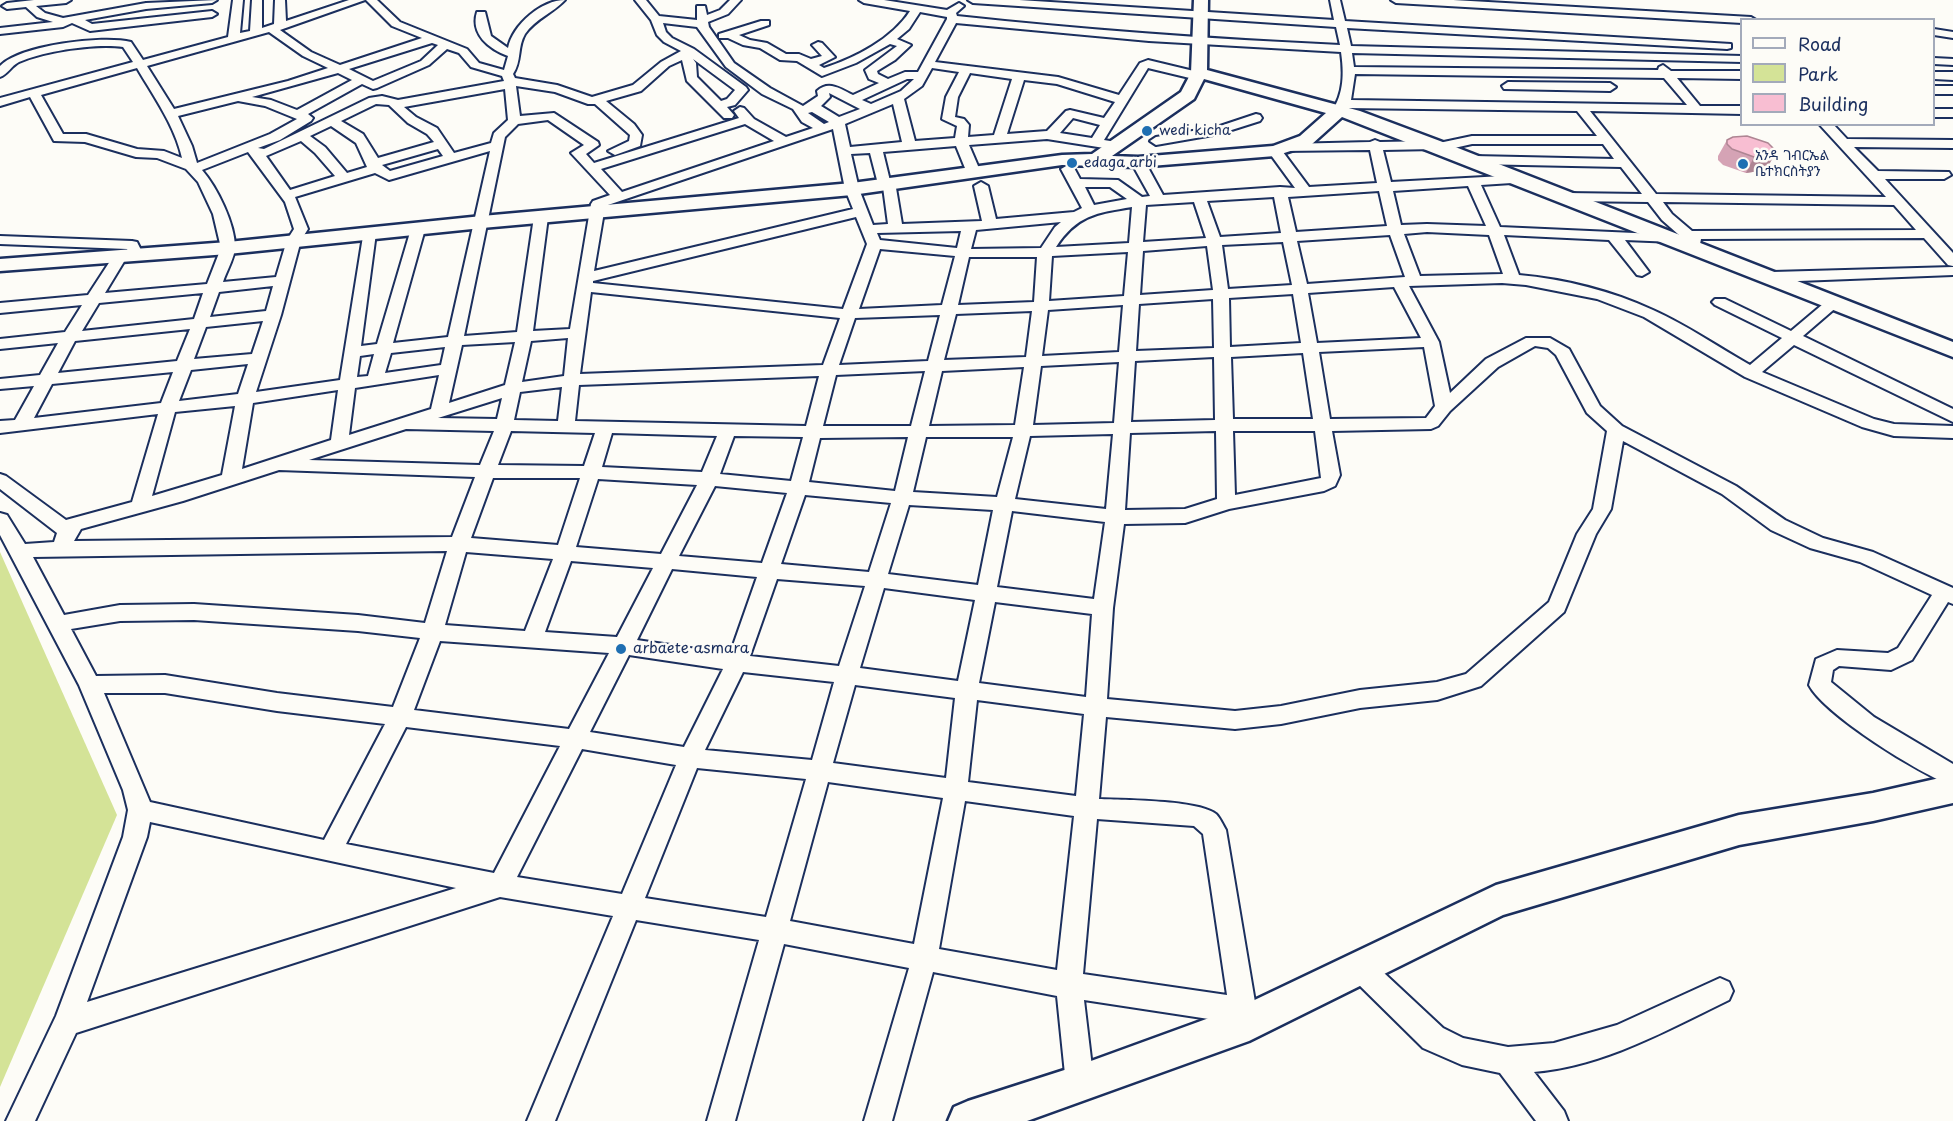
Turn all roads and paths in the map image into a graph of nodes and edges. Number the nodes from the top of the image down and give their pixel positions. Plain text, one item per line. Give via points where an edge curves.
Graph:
1 (17, 0) edge
2 (66, 0) edge
3 (137, 0) edge
4 (212, 0) edge
5 (216, 0) edge
6 (238, 0) edge
7 (257, 0) edge
8 (280, 0) edge
9 (360, 0) edge
10 (371, 0) edge
11 (560, 0) edge
12 (640, 0) edge
13 (736, 0) edge
14 (864, 0) edge
15 (968, 0) edge
16 (973, 0) edge
17 (1335, 0) edge
18 (1396, 0) edge
19 (1611, 0) edge
20 (1644, 0) edge
21 (171, 2) edge
22 (1062, 2) edge
23 (343, 3) edge
24 (30, 4) junction
25 (910, 5) edge
26 (105, 6) junction
27 (3, 8) edge
28 (701, 8) dead end
29 (1201, 8) edge
30 (1617, 12) junction
31 (212, 14) junction
32 (481, 14) dead end
33 (1474, 14) edge
34 (1653, 14) junction
35 (950, 16) junction
36 (75, 19) junction
37 (656, 19) junction
38 (1740, 19) edge
39 (702, 23) junction
40 (765, 23) dead end
41 (1340, 24) junction
42 (275, 27) junction
43 (90, 28) junction
44 (0, 31) edge
45 (1057, 31) junction
46 (256, 32) junction
47 (1935, 32) edge
48 (729, 34) junction
49 (1953, 35) edge
50 (208, 36) junction
51 (234, 38) junction
52 (432, 39) junction
53 (711, 39) junction
54 (886, 39) junction
55 (1199, 41) junction
56 (1640, 41) junction
57 (87, 44) junction
58 (445, 44) junction
59 (818, 45) dead end
60 (495, 47) junction
61 (1740, 47) edge
62 (1346, 50) junction
63 (687, 52) junction
64 (468, 54) junction
65 (514, 54) junction
66 (1486, 55) junction
67 (1652, 57) junction
68 (891, 58) junction
69 (1740, 59) edge
70 (1935, 61) edge
71 (850, 62) junction
72 (1953, 62) edge
73 (922, 63) junction
74 (138, 64) junction
75 (808, 64) junction
76 (730, 65) junction
77 (876, 66) junction
78 (967, 68) junction
79 (343, 69) junction
80 (715, 69) junction
81 (1348, 70) junction
82 (1498, 72) junction
83 (0, 73) edge
84 (1198, 74) junction
85 (1668, 74) junction
86 (1740, 75) edge
87 (1019, 76) junction
88 (1935, 76) edge
89 (1953, 76) edge
90 (361, 80) junction
91 (509, 80) junction
92 (887, 83) junction
93 (292, 84) junction
94 (0, 85) edge
95 (1508, 86) junction
96 (1623, 87) dead end
97 (1657, 88) dead end
98 (1680, 88) junction
99 (1701, 88) dead end
100 (1935, 90) edge
101 (1953, 90) edge
102 (34, 93) junction
103 (898, 98) junction
104 (226, 99) junction
105 (854, 99) junction
106 (324, 100) junction
107 (598, 100) junction
108 (1121, 100) junction
109 (5, 101) edge
110 (725, 103) junction
111 (394, 104) junction
112 (1341, 107) junction
113 (1519, 108) junction
114 (807, 109) junction
115 (871, 109) junction
116 (1582, 109) junction
117 (1697, 110) junction
118 (1740, 110) edge
119 (1935, 113) edge
120 (1953, 113) edge
121 (171, 114) junction
122 (299, 114) junction
123 (1256, 118) dead end
124 (514, 121) junction
125 (743, 121) junction
126 (333, 122) junction
127 (838, 122) junction
128 (1108, 123) junction
129 (1826, 126) edge
130 (823, 129) junction
131 (705, 134) junction
132 (1051, 135) junction
133 (1149, 135) junction
134 (303, 136) junction
135 (999, 139) junction
136 (1606, 140) junction
137 (784, 141) junction
138 (961, 142) junction
139 (1843, 143) junction
140 (442, 144) junction
141 (1375, 144) junction
142 (1953, 144) edge
143 (497, 145) junction
144 (909, 145) junction
145 (1438, 146) junction
146 (662, 147) junction
147 (875, 148) junction
148 (1281, 149) junction
149 (254, 151) junction
150 (843, 151) junction
151 (1096, 151) junction
152 (623, 155) junction
153 (741, 156) junction
154 (452, 159) junction
155 (1168, 160) junction
156 (1474, 160) junction
157 (1138, 162) junction
158 (1625, 163) junction
159 (587, 164) junction
160 (375, 166) junction
161 (193, 167) junction
162 (1069, 171) junction
163 (690, 172) junction
164 (1874, 175) junction
165 (1944, 175) dead end
166 (344, 178) junction
167 (978, 179) junction
168 (1522, 179) junction
169 (1473, 182) junction
170 (657, 184) junction
171 (883, 186) junction
172 (1383, 188) junction
173 (852, 189) junction
174 (1304, 190) junction
175 (1280, 191) junction
176 (287, 195) junction
177 (619, 197) junction
178 (1199, 197) junction
179 (1566, 197) junction
180 (1652, 199) junction
181 (1148, 200) junction
182 (1898, 201) junction
183 (597, 212) junction
184 (860, 212) junction
185 (1084, 213) junction
186 (542, 217) junction
187 (482, 222) junction
188 (980, 224) junction
189 (418, 229) junction
190 (1395, 229) junction
191 (896, 230) junction
192 (1495, 231) junction
193 (369, 233) junction
194 (871, 236) junction
195 (1290, 236) junction
196 (1614, 236) junction
197 (1930, 236) junction
198 (1680, 237) junction
199 (1953, 239) edge
200 (0, 240) edge
201 (294, 240) junction
202 (1214, 241) junction
203 (36, 242) junction
204 (1134, 247) junction
205 (228, 248) junction
206 (964, 253) junction
207 (1045, 253) junction
208 (128, 254) junction
209 (1953, 262) edge
210 (8, 264) edge
211 (1953, 271) edge
212 (1642, 272) dead end
213 (1773, 278) junction
214 (1513, 279) junction
215 (282, 281) junction
216 (585, 282) junction
217 (1407, 282) junction
218 (213, 287) junction
219 (1300, 288) junction
220 (1221, 292) junction
221 (93, 299) junction
222 (1131, 299) junction
223 (1720, 302) dead end
224 (1834, 302) junction
225 (1041, 306) junction
226 (0, 308) edge
227 (950, 310) junction
228 (850, 314) junction
229 (273, 315) junction
230 (200, 324) junction
231 (577, 333) junction
232 (524, 337) junction
233 (69, 338) junction
234 (1793, 339) junction
235 (455, 341) junction
236 (1431, 342) junction
237 (0, 344) edge
238 (384, 347) junction
239 (1311, 348) junction
240 (1953, 350) edge
241 (351, 352) junction
242 (1222, 352) junction
243 (1128, 356) junction
244 (258, 358) junction
245 (1033, 361) junction
246 (184, 366) junction
247 (934, 366) junction
248 (448, 369) junction
249 (829, 369) junction
250 (1751, 373) junction
251 (375, 379) junction
252 (572, 380) junction
253 (44, 381) junction
254 (346, 383) junction
255 (0, 384) edge
256 (514, 388) junction
257 (246, 399) junction
258 (1443, 407) junction
259 (168, 408) junction
260 (439, 411) junction
261 (1953, 416) edge
262 (406, 423) junction
263 (1322, 424) junction
264 (21, 425) junction
265 (1222, 425) junction
266 (504, 426) junction
267 (0, 427) edge
268 (566, 427) junction
269 (605, 429) junction
270 (1121, 429) junction
271 (920, 430) junction
272 (1616, 430) junction
273 (727, 431) junction
274 (1023, 431) junction
275 (814, 432) junction
276 (1953, 432) edge
277 (339, 444) junction
278 (273, 464) junction
279 (489, 471) junction
280 (590, 472) junction
281 (231, 477) junction
282 (709, 479) junction
283 (0, 480) edge
284 (798, 489) junction
285 (902, 498) junction
286 (1226, 503) junction
287 (1004, 504) junction
288 (140, 506) junction
289 (1114, 517) junction
290 (0, 520) edge
291 (64, 539) junction
292 (459, 544) junction
293 (20, 551) junction
294 (565, 552) junction
295 (668, 561) junction
296 (772, 569) junction
297 (878, 580) junction
298 (1948, 594) edge
299 (988, 595) junction
300 (1103, 608) junction
301 (58, 624) junction
302 (433, 632) junction
303 (532, 638) junction
304 (623, 646) junction
305 (737, 663) junction
306 (847, 675) junction
307 (90, 685) junction
308 (967, 691) junction
309 (1096, 708) junction
310 (400, 718) junction
311 (575, 739) junction
312 (690, 758) junction
313 (820, 771) junction
314 (1953, 776) edge
315 (956, 789) junction
316 (1953, 789) edge
317 (1087, 808) junction
318 (140, 810) junction
319 (330, 852) junction
320 (500, 886) junction
321 (627, 906) junction
322 (776, 931) junction
323 (924, 959) junction
324 (1360, 968) junction
325 (1069, 985) junction
326 (1720, 991) dead end
327 (1246, 1017) junction
328 (67, 1022) junction
329 (1508, 1061) junction
330 (1080, 1084) junction
331 (20, 1121) edge
332 (541, 1121) edge
333 (721, 1121) edge
334 (878, 1121) edge
335 (968, 1121) edge
336 (1554, 1121) edge

1 - 27 street
2 - 24 street
3 - 26 street
4 - 21 street
5 - 31 street
6 - 51 street
7 - 46 street
8 - 42 street
9 - 23 street
10 - 52 street via 396,24
11 - 65 street via 523,29
12 - 37 street
13 - 39 street via 724,12
14 - 25 street
15 - 35 street
16 - 22 street
17 - 41 street
18 - 33 street
19 - 30 street
20 - 34 street
21 - 26 street
22 - 29 street
22 - 45 street
23 - 42 street via 311,10
24 - 27 street
24 - 36 street via 50,19
25 - 35 street
25 - 54 street via 902,30
26 - 36 street
28 - 39 street
29 - 41 street
29 - 55 street
30 - 33 street
30 - 34 street
30 - 56 street
31 - 43 street
31 - 50 street
32 - 60 street via 484,34
33 - 41 street
33 - 56 street
33 - 66 street
34 - 38 street
35 - 45 street
35 - 73 street
36 - 43 street
36 - 44 street via 55,26
37 - 39 street
37 - 63 street via 661,33
39 - 53 street
40 - 48 street
41 - 62 street
42 - 46 street
42 - 79 street via 307,54
43 - 57 street
45 - 55 street
46 - 51 street
47 - 49 street
48 - 53 street
48 - 75 street via 747,43 763,45 784,58 799,57
50 - 51 street
50 - 74 street
52 - 58 street
52 - 79 street
53 - 76 street
54 - 68 street via 905,44
54 - 71 street
55 - 62 street
55 - 84 street
56 - 61 street
56 - 67 street
57 - 74 street via 124,42 134,52
57 - 83 street via 14,60
58 - 64 street
58 - 90 street via 425,63 383,82 373,85
59 - 75 street via 829,57
60 - 64 street
60 - 65 street
62 - 66 street
62 - 81 street
63 - 80 street
63 - 107 street via 658,69 637,88
63 - 110 street via 691,78
64 - 91 street via 476,65
65 - 91 street
66 - 67 street
66 - 82 street
67 - 69 street
67 - 85 street
68 - 73 street
68 - 77 street
70 - 72 street
71 - 75 street via 822,72
71 - 77 street
73 - 78 street
73 - 92 street
73 - 103 street via 914,88
74 - 102 street
74 - 121 street
76 - 80 street
76 - 114 street via 766,91
77 - 92 street via 872,75
78 - 87 street
78 - 138 street via 948,111 949,120 963,125
79 - 90 street
79 - 93 street
80 - 110 street via 742,90
81 - 82 street
81 - 112 street
82 - 85 street
82 - 95 street
84 - 108 street via 1146,64
84 - 112 street
84 - 133 street via 1188,95
85 - 86 street
85 - 98 street
87 - 108 street via 1058,81
87 - 135 street
88 - 89 street
90 - 106 street
91 - 107 street via 556,89 588,101
91 - 111 street via 475,92
91 - 124 street
92 - 105 street
93 - 104 street
93 - 106 street
94 - 109 street
95 - 96 street
95 - 113 street
97 - 98 street
98 - 99 street
98 - 117 street
100 - 101 street
102 - 109 street
102 - 161 street via 59,138 86,138 136,153 159,154
103 - 115 street
103 - 144 street
104 - 121 street
104 - 122 street via 260,102
105 - 114 street via 828,88 824,89 824,97
105 - 115 street
106 - 122 street
107 - 152 street via 636,135 635,144
108 - 128 street
110 - 125 street
111 - 126 street via 373,101
111 - 140 street via 432,131
112 - 113 street
112 - 145 street
112 - 148 street via 1306,140
113 - 116 street
114 - 127 street
114 - 130 street via 806,119
115 - 127 street
116 - 117 street
116 - 136 street
117 - 118 street
119 - 120 street
121 - 161 street
122 - 149 street via 307,118
123 - 133 street via 1210,134
124 - 143 street via 499,136
124 - 159 street via 553,117 593,146 579,151
125 - 131 street
125 - 137 street
126 - 134 street
126 - 160 street via 360,138
127 - 130 street
127 - 150 street
128 - 132 street via 1070,114
128 - 151 street
129 - 139 street
130 - 137 street
131 - 146 street
131 - 153 street
132 - 135 street
132 - 151 street
132 - 162 street
133 - 151 street
133 - 155 street
134 - 149 street via 284,146
134 - 166 street
135 - 138 street
136 - 145 street via 1472,140
136 - 158 street
137 - 153 street
138 - 144 street
138 - 167 street
139 - 142 street
139 - 164 street
140 - 154 street
140 - 160 street
141 - 145 street
141 - 148 street
141 - 172 street
143 - 154 street
143 - 187 street
144 - 147 street
145 - 156 street
146 - 152 street
146 - 163 street
147 - 150 street
147 - 171 street
148 - 155 street
148 - 174 street
149 - 161 street
149 - 176 street
150 - 173 street
151 - 157 street
151 - 162 street
152 - 159 street
152 - 170 street
153 - 163 street
154 - 160 street via 395,175 385,175
155 - 157 street
156 - 158 street
156 - 168 street
157 - 181 street
158 - 180 street
159 - 177 street
160 - 166 street
161 - 205 street via 220,214
162 - 167 street
162 - 181 street via 1113,183
162 - 185 street
163 - 170 street
164 - 165 street
164 - 182 street
166 - 176 street
167 - 171 street
167 - 188 street
168 - 169 street
168 - 179 street
169 - 172 street
169 - 192 street
170 - 177 street
171 - 173 street
171 - 191 street
172 - 174 street
172 - 190 street
173 - 183 street
173 - 184 street
174 - 175 street
175 - 178 street
175 - 195 street
176 - 201 street via 300,222 301,229
177 - 183 street via 598,204
178 - 181 street
178 - 202 street
179 - 180 street
179 - 198 street
180 - 182 street
180 - 198 street
181 - 185 street
181 - 204 street
182 - 197 street
183 - 186 street
183 - 216 street
184 - 194 street
184 - 216 street
185 - 188 street
185 - 207 street via 1060,230
186 - 187 street
186 - 232 street
187 - 189 street
187 - 235 street
188 - 191 street
188 - 206 street
189 - 193 street
189 - 238 street
190 - 192 street
190 - 195 street
190 - 217 street
191 - 194 street
192 - 196 street
192 - 214 street
193 - 201 street
193 - 241 street
194 - 206 street
194 - 228 street
195 - 202 street
195 - 219 street
196 - 198 street
196 - 212 street
197 - 198 street
197 - 199 street
197 - 209 street
198 - 213 street
200 - 203 street
201 - 205 street
201 - 215 street
202 - 204 street
202 - 220 street
203 - 208 street via 132,245
203 - 210 street
204 - 207 street
204 - 222 street
205 - 208 street
205 - 218 street
206 - 207 street
206 - 227 street
207 - 225 street
208 - 210 street
208 - 221 street
211 - 213 street
213 - 224 street
214 - 217 street
214 - 250 street via 1578,289 1629,305
215 - 218 street
215 - 229 street
216 - 228 street
216 - 231 street
217 - 219 street
217 - 236 street
218 - 221 street
218 - 230 street
219 - 220 street
219 - 239 street
220 - 222 street
220 - 242 street
221 - 226 street
221 - 233 street
222 - 225 street
222 - 243 street
223 - 234 street
224 - 234 street
224 - 240 street
225 - 227 street
225 - 245 street
227 - 228 street
227 - 247 street
228 - 249 street
229 - 230 street
229 - 244 street
230 - 233 street
230 - 246 street
231 - 232 street
231 - 252 street
232 - 235 street
232 - 256 street
233 - 237 street
233 - 253 street
234 - 250 street
234 - 261 street
235 - 238 street
235 - 248 street
236 - 239 street
236 - 258 street
238 - 241 street
238 - 251 street
239 - 242 street
239 - 263 street
241 - 254 street
242 - 243 street
242 - 265 street
243 - 245 street
243 - 270 street
244 - 246 street
244 - 257 street
245 - 247 street
245 - 274 street
246 - 253 street
246 - 259 street
247 - 249 street
247 - 271 street
248 - 251 street
248 - 260 street
249 - 252 street
249 - 275 street
250 - 276 street via 1881,428
251 - 254 street
252 - 256 street
252 - 268 street
253 - 255 street
253 - 264 street
254 - 257 street
254 - 277 street
256 - 260 street
256 - 266 street
257 - 259 street
257 - 281 street
258 - 263 street via 1425,425
258 - 272 street via 1492,363 1532,341 1544,341 1563,352 1593,409
259 - 264 street
259 - 288 street
260 - 262 street
262 - 266 street
262 - 277 street
263 - 265 street
263 - 286 street via 1329,482
264 - 267 street
265 - 270 street
265 - 286 street
266 - 268 street
266 - 279 street
268 - 269 street
269 - 273 street
269 - 280 street
270 - 274 street
270 - 289 street
271 - 274 street
271 - 275 street
271 - 285 street
272 - 298 street via 1729,490 1778,525 1817,543 1866,557
272 - 309 street via 1602,508 1557,607 1473,680 1437,691 1360,699 1235,720
273 - 275 street
273 - 282 street
274 - 287 street
275 - 284 street
277 - 278 street
278 - 279 street
278 - 281 street
279 - 280 street
279 - 292 street
280 - 282 street
280 - 294 street
281 - 288 street
282 - 284 street
282 - 295 street
283 - 291 street
284 - 285 street
284 - 296 street
285 - 287 street
285 - 297 street
286 - 289 street via 1185,516
287 - 289 street
287 - 299 street
288 - 291 street via 74,524
289 - 300 street
290 - 293 street
291 - 292 street
291 - 293 street
292 - 294 street
292 - 302 street
293 - 301 street
294 - 295 street
294 - 303 street
295 - 296 street
295 - 304 street
296 - 297 street
296 - 305 street
297 - 299 street
297 - 306 street
298 - 314 street via 1905,654 1891,662 1837,658 1823,665 1820,685 1835,701
299 - 300 street
299 - 308 street
300 - 309 street
301 - 302 street via 99,615 194,612
301 - 307 street
302 - 303 street
302 - 310 street
303 - 304 street
304 - 305 street
304 - 311 street
305 - 306 street
305 - 312 street
306 - 308 street
306 - 313 street
307 - 310 street via 165,684
307 - 318 street
308 - 309 street
308 - 315 street
309 - 317 street
310 - 311 street
310 - 319 street
311 - 312 street
311 - 320 street
312 - 313 street
312 - 321 street
313 - 315 street
313 - 322 street
315 - 317 street
315 - 323 street
316 - 324 street via 1739,830 1507,898
317 - 325 street
317 - 327 street via 1196,816 1208,821 1214,830
318 - 319 street
318 - 328 street via 135,837
319 - 320 street
320 - 321 street
320 - 328 street
321 - 322 street
321 - 332 street
322 - 323 street
322 - 333 street
323 - 325 street
323 - 334 street
324 - 327 street
324 - 329 street via 1433,1038 1462,1052
325 - 327 street
325 - 330 street
326 - 329 street via 1620,1038 1554,1057
327 - 330 street
328 - 331 street
329 - 336 street
330 - 335 street

